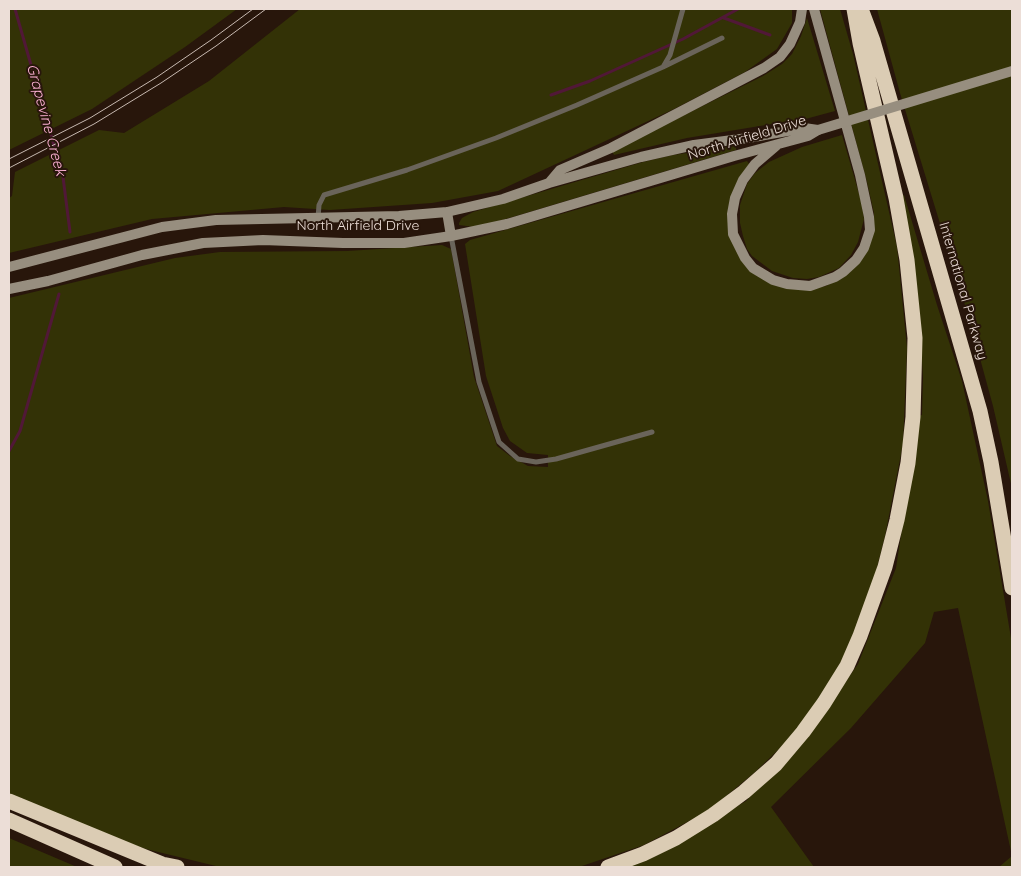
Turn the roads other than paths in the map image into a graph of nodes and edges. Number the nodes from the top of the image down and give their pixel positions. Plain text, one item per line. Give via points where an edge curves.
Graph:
1 (683, 9) edge
2 (802, 9) edge
3 (814, 9) edge
4 (854, 9) edge
5 (861, 9) edge
6 (722, 38) dead end
7 (663, 67) junction
8 (1012, 71) edge
9 (818, 130) junction
10 (779, 144) junction
11 (549, 183) junction
12 (447, 212) junction
13 (318, 218) junction
14 (451, 236) junction
15 (9, 267) edge
16 (9, 289) edge
17 (652, 432) dead end
18 (1012, 588) edge
19 (9, 801) edge
20 (9, 820) edge
21 (115, 867) edge
22 (177, 867) edge
23 (608, 867) edge

1 - 7 lane via 672,50
2 - 11 main road via 790,44 780,57 611,148 560,170
3 - 10 main road via 860,174 870,230 856,260 835,277 810,286 773,280 753,268 733,234 732,214 743,180 755,164
4 - 23 highway via 896,198 907,260 915,338 908,463 885,567 847,666 803,732 776,764 713,815 676,838
5 - 18 highway, International Parkway via 876,50 980,411
6 - 7 lane
7 - 13 lane via 496,138 324,195 319,204
8 - 9 main road, North Airfield Drive, bridge
9 - 10 main road, North Airfield Drive
9 - 11 main road, North Airfield Drive via 804,128 694,145
10 - 14 main road, North Airfield Drive via 508,224
11 - 12 main road, North Airfield Drive via 504,199
12 - 13 main road, North Airfield Drive
12 - 14 main road
13 - 15 main road, North Airfield Drive via 216,220 162,227
14 - 16 main road, North Airfield Drive via 404,243 263,240 202,243
14 - 17 lane via 479,382 499,442 518,459 536,462
19 - 22 highway via 162,864
20 - 21 highway

